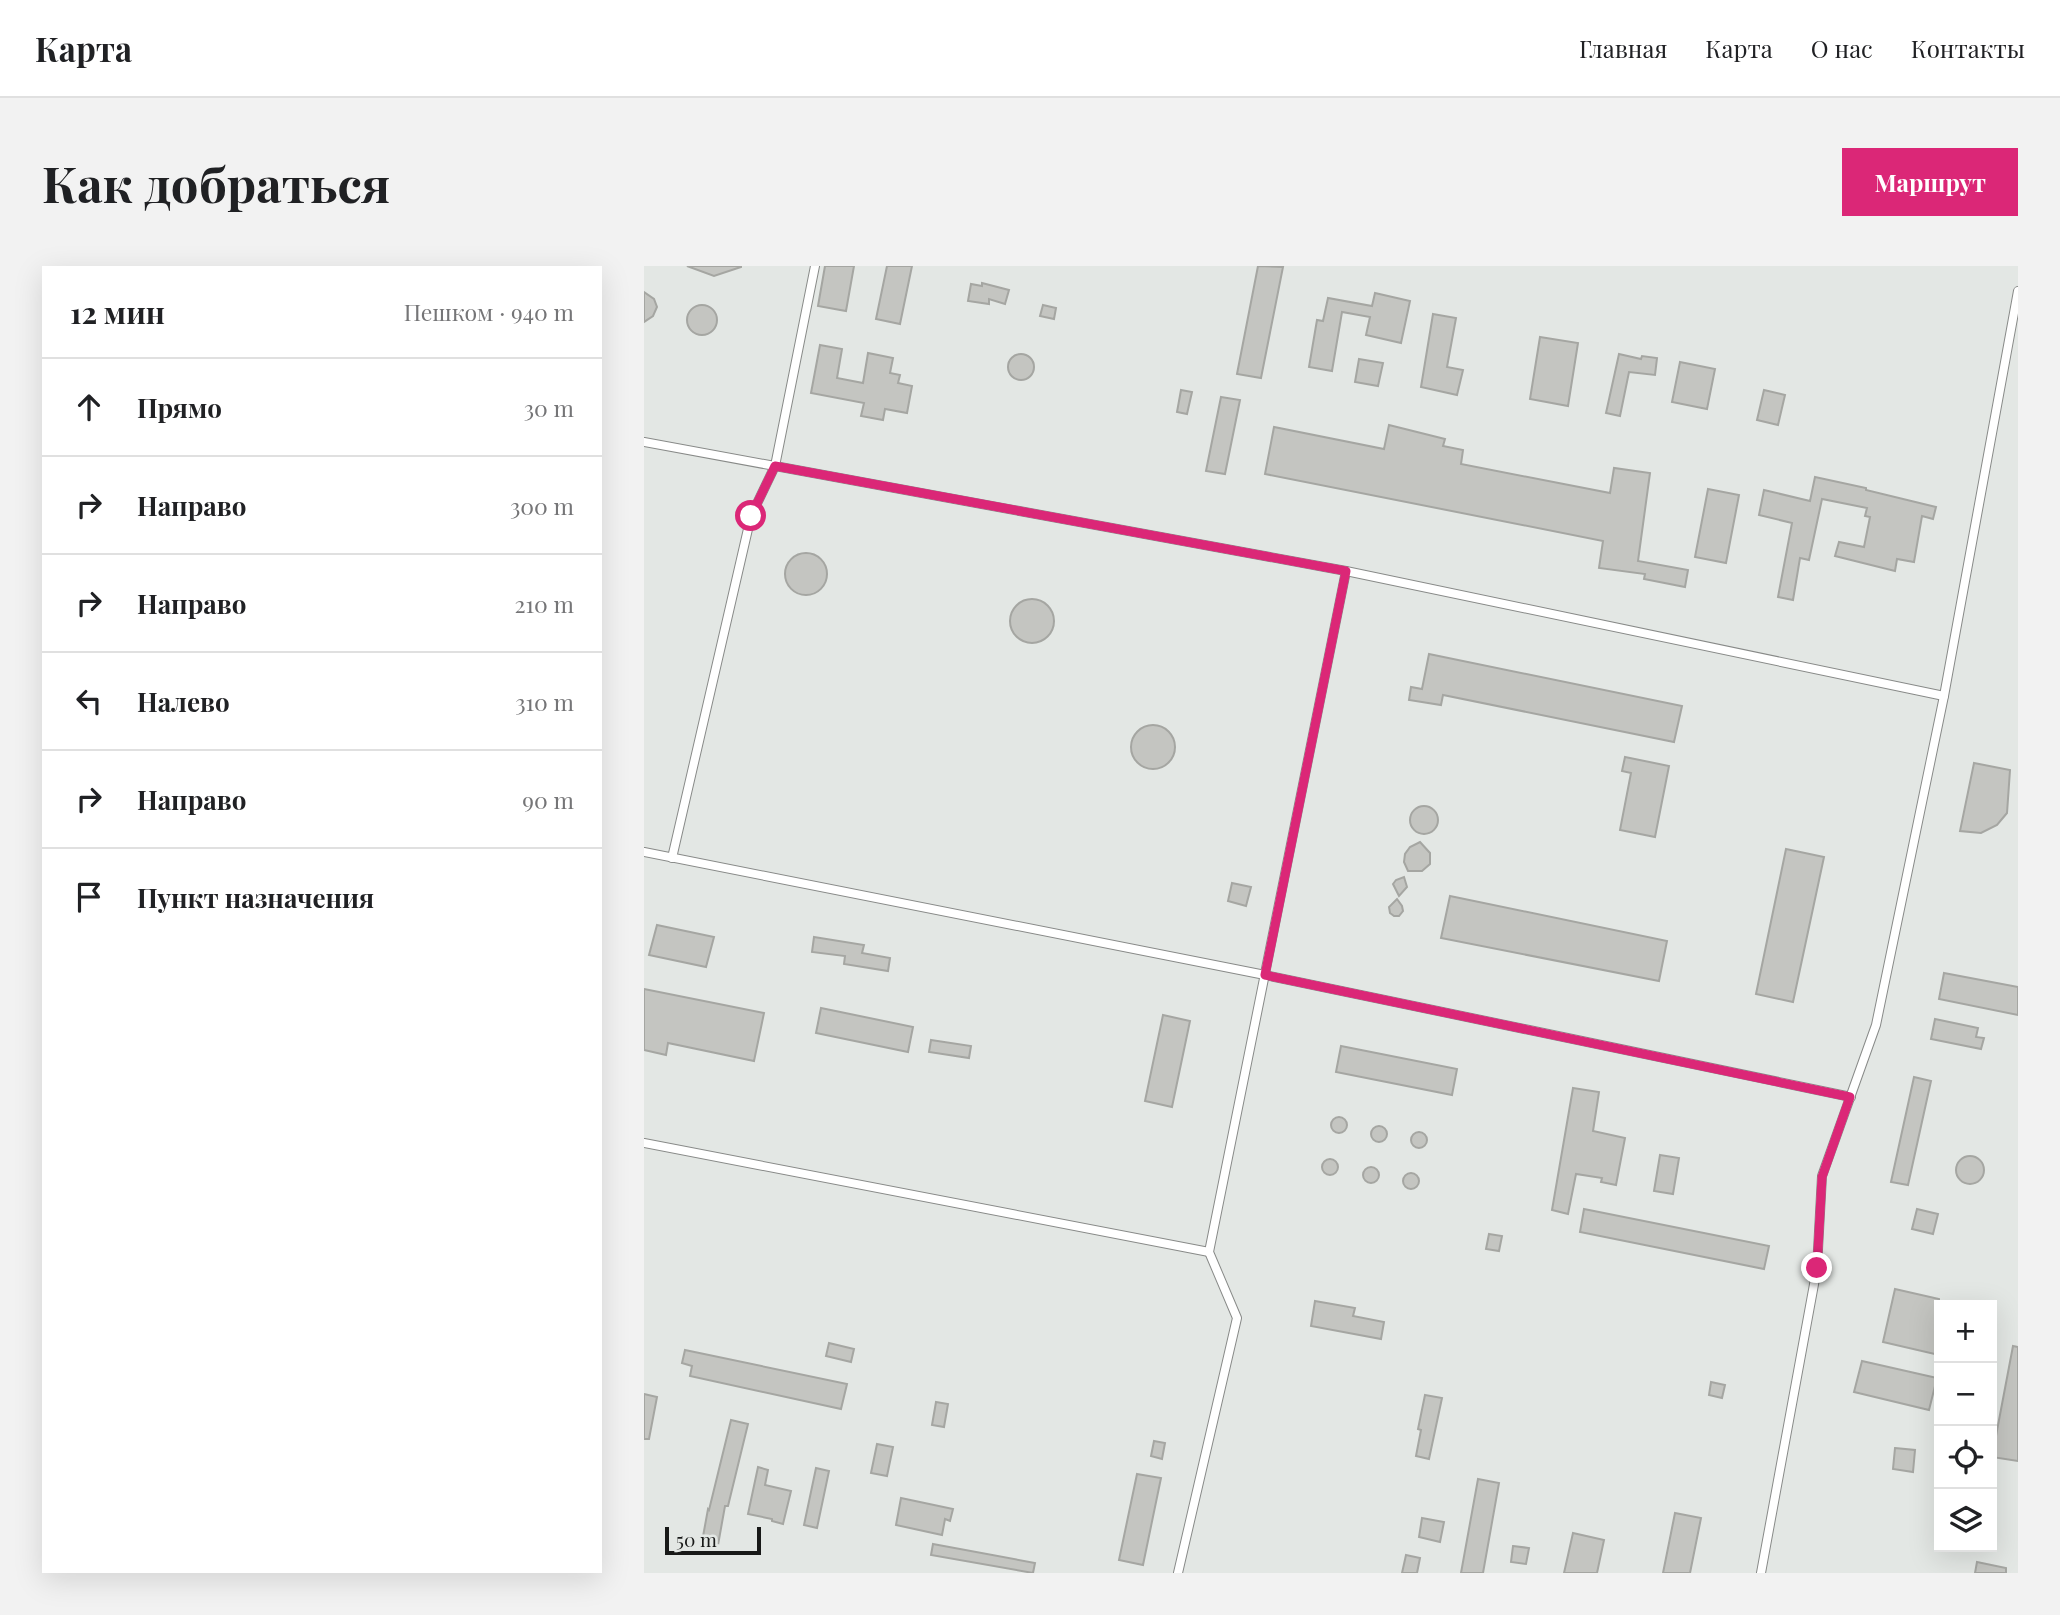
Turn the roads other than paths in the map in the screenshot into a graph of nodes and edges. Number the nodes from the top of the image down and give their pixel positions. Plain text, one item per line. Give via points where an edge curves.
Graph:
1 (815, 266) edge
2 (2018, 291) edge
3 (644, 442) edge
4 (775, 466) junction
5 (1346, 571) junction
6 (1944, 696) junction
7 (644, 852) edge
8 (672, 858) junction
9 (1265, 975) junction
10 (1850, 1097) junction
11 (644, 1143) edge
12 (1209, 1252) junction
13 (1178, 1573) edge
14 (1761, 1573) edge

1 - 4 lane
2 - 6 lane
3 - 4 lane
4 - 5 lane
4 - 8 lane via 751,516
5 - 6 lane
5 - 9 lane
6 - 10 lane via 1876,1026
7 - 8 lane
8 - 9 lane
9 - 10 lane
9 - 12 lane
10 - 14 lane via 1822,1177 1817,1268
11 - 12 lane
12 - 13 lane via 1237,1318

